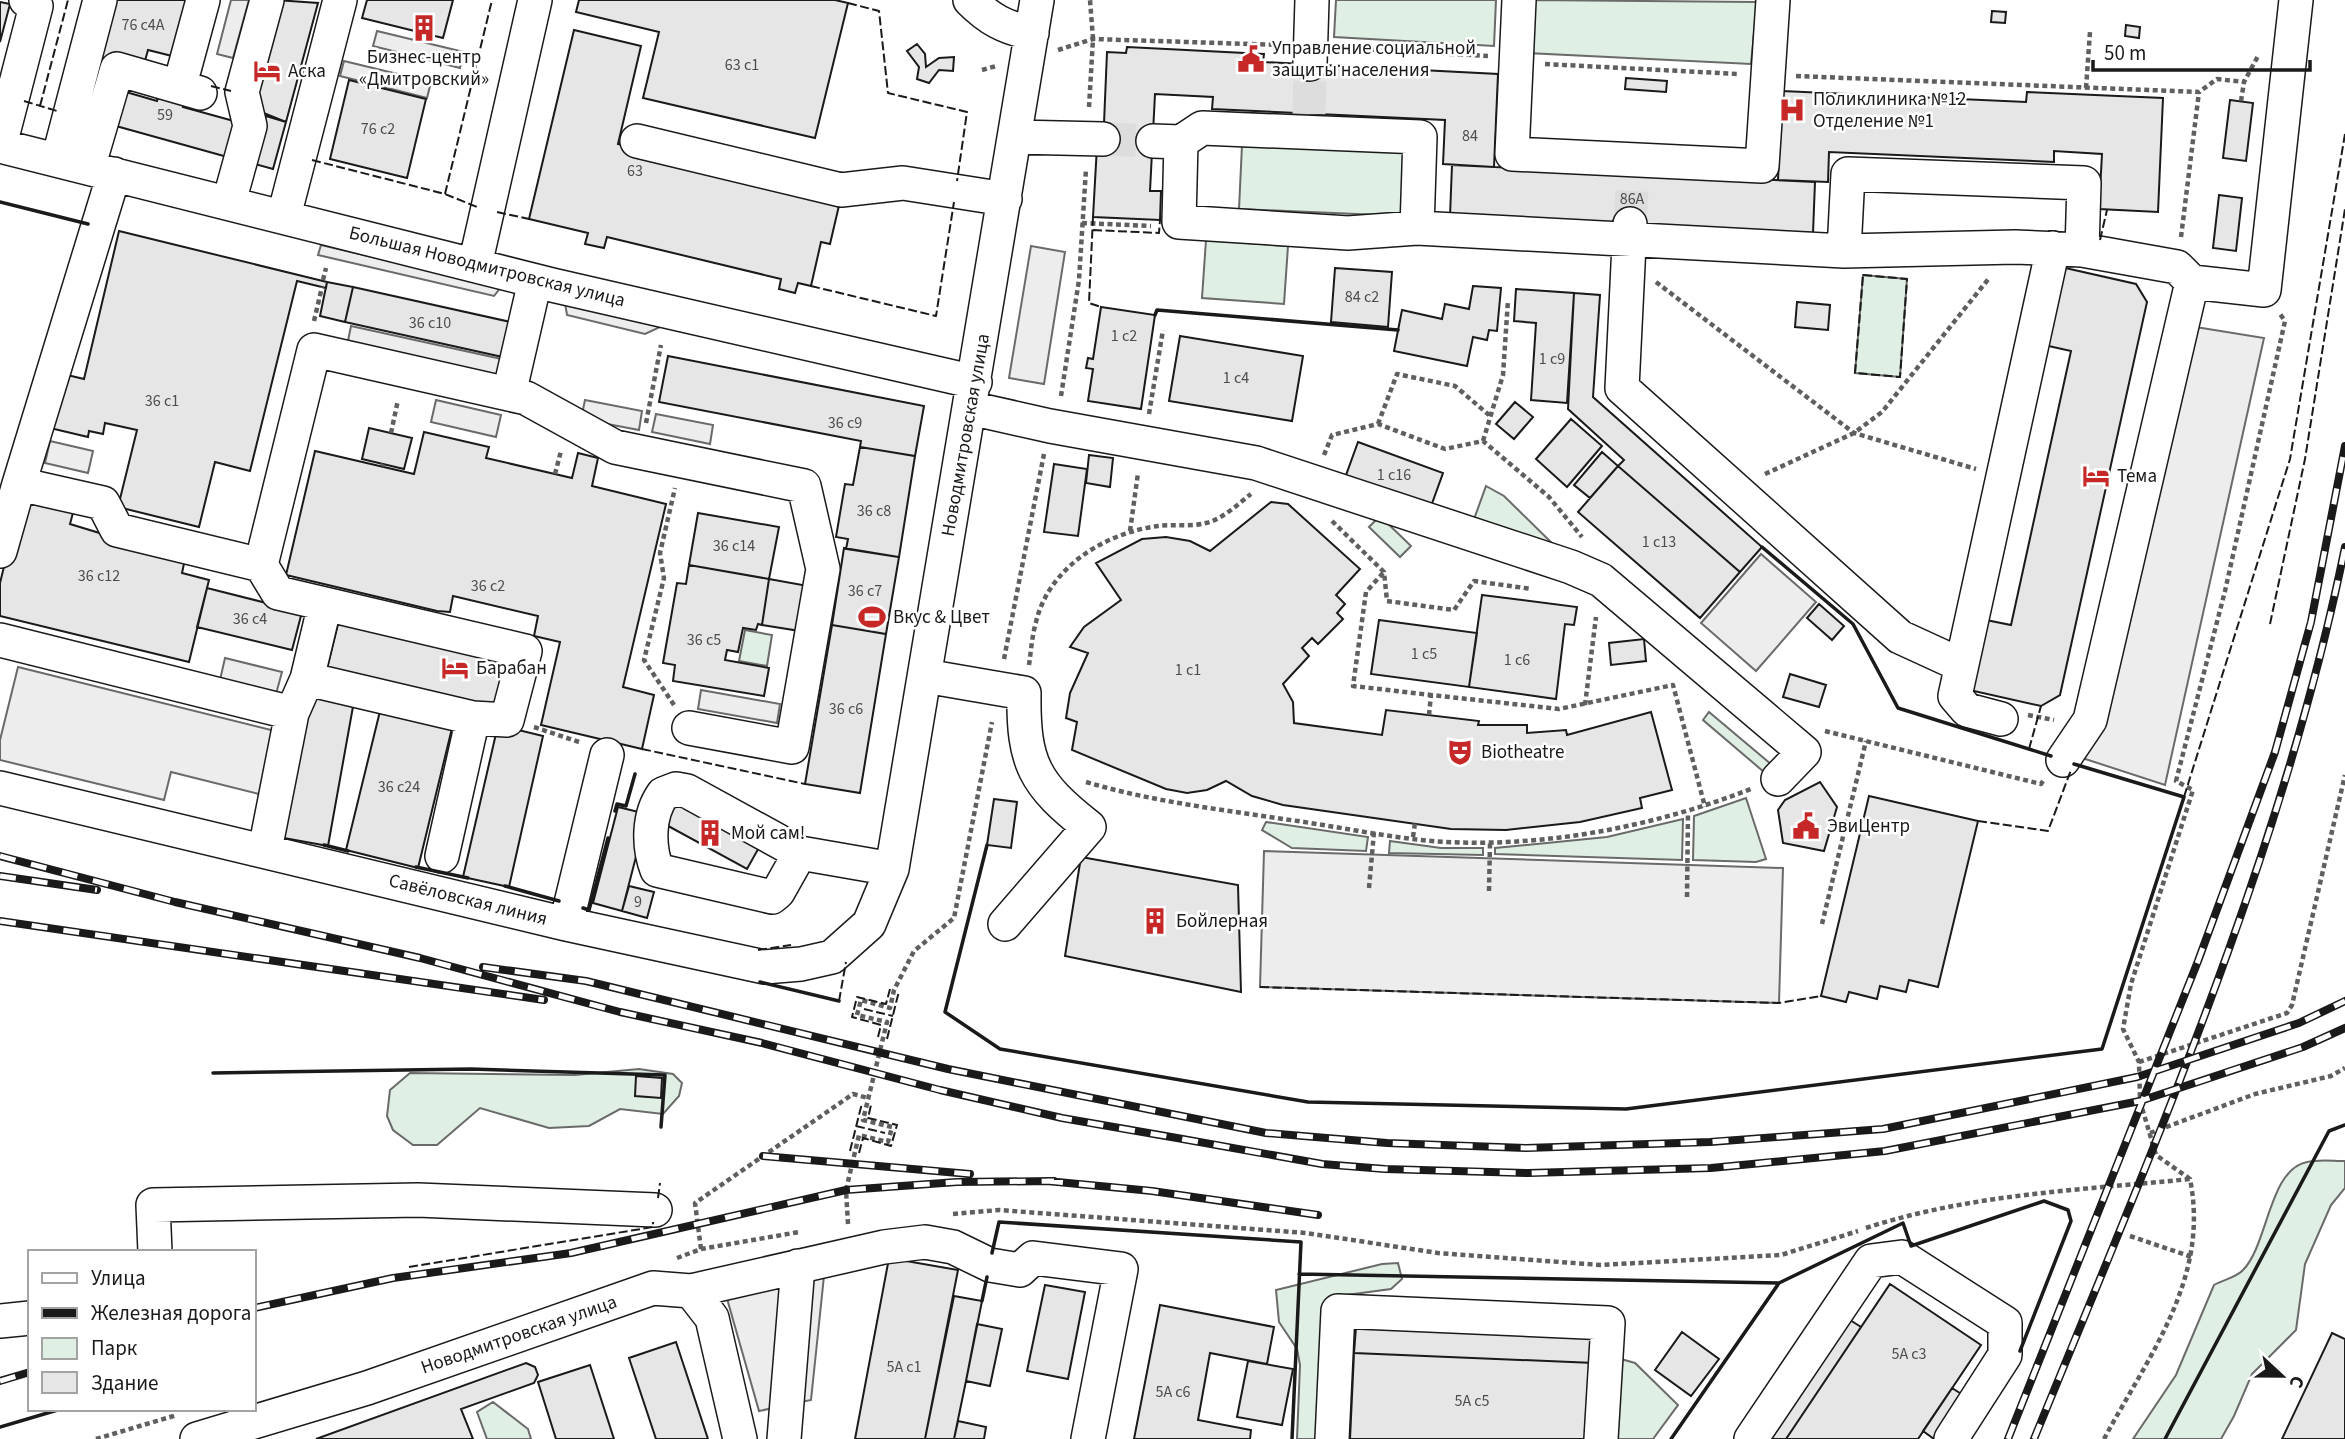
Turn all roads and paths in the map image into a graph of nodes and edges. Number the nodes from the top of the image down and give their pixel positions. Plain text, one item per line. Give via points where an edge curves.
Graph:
1 (26, 0) edge
2 (100, 0) edge
3 (203, 0) edge
4 (267, 0) edge
5 (340, 0) edge
6 (535, 0) edge
7 (970, 0) edge
8 (1037, 0) edge
9 (1090, 0) edge
10 (1312, 0) edge
11 (1519, 0) edge
12 (1773, 0) edge
13 (2297, 0) edge
14 (2090, 32) dead end
15 (1093, 39) junction
16 (1044, 41) junction
17 (2262, 49) dead end
18 (1310, 55) junction
19 (1516, 63) junction
20 (1000, 64) dead end
21 (982, 70) dead end
22 (1768, 75) junction
23 (2244, 82) junction
24 (2086, 88) junction
25 (2241, 101) dead end
26 (1015, 137) junction
27 (1095, 139) junction
28 (637, 141) dead end
29 (0, 145) edge
30 (87, 167) junction
31 (1005, 199) junction
32 (229, 202) junction
33 (284, 216) junction
34 (1082, 223) junction
35 (1154, 226) dead end
36 (1417, 228) junction
37 (1629, 242) junction
38 (2015, 247) junction
39 (2067, 249) junction
40 (1844, 251) junction
41 (475, 265) junction
42 (326, 268) dead end
43 (323, 281) dead end
44 (2192, 282) junction
45 (544, 283) junction
46 (1508, 300) dead end
47 (2285, 321) dead end
48 (661, 345) dead end
49 (973, 395) junction
50 (517, 396) junction
51 (1489, 415) junction
52 (1378, 424) dead end
53 (1050, 426) junction
54 (1854, 433) junction
55 (1483, 442) dead end
56 (640, 452) junction
57 (682, 460) junction
58 (2004, 478) junction
59 (1314, 482) junction
60 (19, 484) junction
61 (1734, 488) junction
62 (1256, 489) dead end
63 (0, 551) edge
64 (261, 565) junction
65 (1384, 572) junction
66 (1601, 580) junction
67 (1543, 590) dead end
68 (325, 604) junction
69 (0, 640) edge
70 (1961, 665) junction
71 (925, 676) junction
72 (306, 679) junction
73 (1024, 693) junction
74 (1431, 695) junction
75 (1585, 705) junction
76 (292, 713) junction
77 (1429, 715) dead end
78 (473, 718) junction
79 (2001, 719) joint
80 (506, 720) junction
81 (2060, 722) dead end
82 (689, 728) joint
83 (1814, 728) dead end
84 (1866, 741) junction
85 (986, 752) dead end
86 (607, 755) joint
87 (1030, 759) junction
88 (2063, 760) joint
89 (2345, 775) edge
90 (1778, 779) joint
91 (1080, 780) dead end
92 (0, 788) edge
93 (1705, 807) junction
94 (1688, 812) junction
95 (1415, 823) dead end
96 (1374, 832) junction
97 (1413, 837) junction
98 (1490, 843) junction
99 (264, 850) junction
100 (800, 852) dead end
101 (442, 856) dead end
102 (892, 869) junction
103 (1370, 887) dead end
104 (1489, 891) dead end
105 (1687, 897) dead end
106 (954, 918) dead end
107 (565, 924) junction
108 (1005, 924) dead end
109 (1822, 924) dead end
110 (2139, 1062) junction
111 (2345, 1068) edge
112 (868, 1098) junction
113 (2150, 1133) junction
114 (2190, 1179) junction
115 (655, 1210) dead end
116 (944, 1215) dead end
117 (848, 1223) junction
118 (2130, 1236) dead end
119 (860, 1238) junction
120 (701, 1249) dead end
121 (155, 1250) edge
122 (2192, 1256) junction
123 (797, 1266) junction
124 (691, 1292) junction
125 (28, 1318) edge
126 (0, 1321) edge
127 (190, 1426) edge
128 (96, 1439) edge
129 (740, 1439) edge
130 (784, 1439) edge
131 (1088, 1439) edge
132 (1332, 1439) edge
133 (1601, 1439) edge
134 (1751, 1439) edge
135 (1951, 1439) edge
136 (2104, 1439) edge

1 - 29 street via 36,6
2 - 30 street
3 - 30 street via 192,81 117,69
4 - 32 street via 242,92 250,126
5 - 33 street
6 - 41 street
7 - 16 street via 990,19
8 - 16 street, Новодмитровская улица
9 - 15 path
10 - 18 street
11 - 19 street
12 - 22 street
13 - 44 street via 2264,290
14 - 24 path
15 - 16 path
15 - 18 path
15 - 27 path
16 - 26 street, Новодмитровская улица
17 - 23 path
18 - 19 path via 1486,56
19 - 22 path
19 - 22 street via 1512,154 1633,166 1762,166
20 - 21 path
22 - 24 path
23 - 24 path via 2217,79 2199,92
23 - 25 path
26 - 27 street
26 - 31 street, Новодмитровская улица
27 - 34 path
28 - 31 street via 841,190 903,183
29 - 30 street, Большая Новодмитровская улица
30 - 32 street, Большая Новодмитровская улица
30 - 60 street
31 - 49 street, Новодмитровская улица
32 - 33 street, Большая Новодмитровская улица
33 - 41 street, Большая Новодмитровская улица
34 - 35 path
34 - 53 path via 1079,280 1062,390
36 - 36 street via 1348,233 1179,222 1167,141 1202,128 1309,123 1420,137
36 - 37 street
37 - 40 street
37 - 54 path
37 - 61 street via 1622,388
38 - 39 street
38 - 40 street
38 - 54 path via 1882,412
39 - 40 street via 2084,183 1848,174
39 - 44 street via 2177,267
39 - 58 street
41 - 45 street, Большая Новодмитровская улица
42 - 43 path
44 - 88 street via 2090,720
45 - 49 street, Большая Новодмитровская улица
45 - 50 street
46 - 51 path via 1503,375
47 - 110 path via 2225,591 2176,781 2193,790 2131,984 2123,1029
48 - 56 path
49 - 53 street, Большая Новодмитровская улица
49 - 71 street, Новодмитровская улица
50 - 56 street via 615,447
50 - 64 street via 314,349
51 - 52 path via 1455,386 1397,374
51 - 55 path
53 - 59 street, Большая Новодмитровская улица via 1256,463
54 - 58 path
54 - 61 path
56 - 57 street
57 - 82 path via 660,553 664,578 644,660
57 - 82 street via 804,486 823,569 792,747
58 - 70 street
59 - 65 path via 1309,498
59 - 66 street, Большая Новодмитровская улица
60 - 63 street
60 - 64 street via 103,503 117,530
61 - 70 street via 1900,637
62 - 73 path via 1206,523 1130,531 1076,561 1052,587 1036,620
64 - 68 street via 278,593
65 - 67 path via 1387,601 1454,610 1474,581
65 - 74 path via 1366,592 1353,686
66 - 75 path
66 - 90 street, Большая Новодмитровская улица via 1804,752
68 - 72 street
68 - 80 street via 525,652
69 - 76 street
70 - 79 street via 1955,696 1959,704
71 - 73 street
71 - 102 street, Новодмитровская улица
72 - 76 street
72 - 78 street
73 - 87 street
74 - 75 path via 1559,709
74 - 77 path
75 - 93 path via 1673,685
76 - 99 street
78 - 80 street
78 - 101 street
79 - 81 path via 2020,713
80 - 86 path via 559,733
83 - 84 path
84 - 88 path via 2041,784
84 - 109 path
85 - 87 path
86 - 107 street
87 - 108 street via 1042,785 1089,827
89 - 110 path via 2287,1013
90 - 93 path
91 - 96 path via 1127,794
92 - 99 street, Савёловская линия
93 - 94 path
94 - 98 path via 1585,834
94 - 105 path
95 - 97 path
96 - 97 path
96 - 103 path
97 - 98 path
98 - 104 path
99 - 107 street, Савёловская линия
100 - 102 street
102 - 107 street, Савёловская линия via 869,923 832,957 801,964 764,967
106 - 112 path via 914,951 890,1008 861,1000 857,1015 887,1022
110 - 113 path via 2140,1101
111 - 113 path via 2331,1076 2255,1094
112 - 117 path via 863,1120 892,1127 888,1142 859,1135 846,1190
112 - 120 path via 853,1094 695,1203
113 - 114 path via 2156,1155
114 - 116 path via 1998,1198 1902,1216 1781,1255 1601,1265 1438,1253 1266,1230 999,1210
114 - 122 path via 2196,1207
115 - 121 street via 418,1200 153,1205
117 - 119 path
117 - 119 path
118 - 122 path
119 - 123 street, Новодмитровская улица
119 - 131 street, Новодмитровская улица via 953,1247 990,1265 1020,1270 1033,1258 1121,1269
122 - 136 path via 2183,1292
123 - 124 street, Новодмитровская улица
123 - 130 street
124 - 127 street, Новодмитровская улица via 653,1288 367,1388
124 - 129 street via 712,1318
125 - 126 street
127 - 128 path
132 - 133 street via 1338,1311 1608,1323
134 - 135 street via 1871,1261 1902,1257 2005,1323 2005,1355

